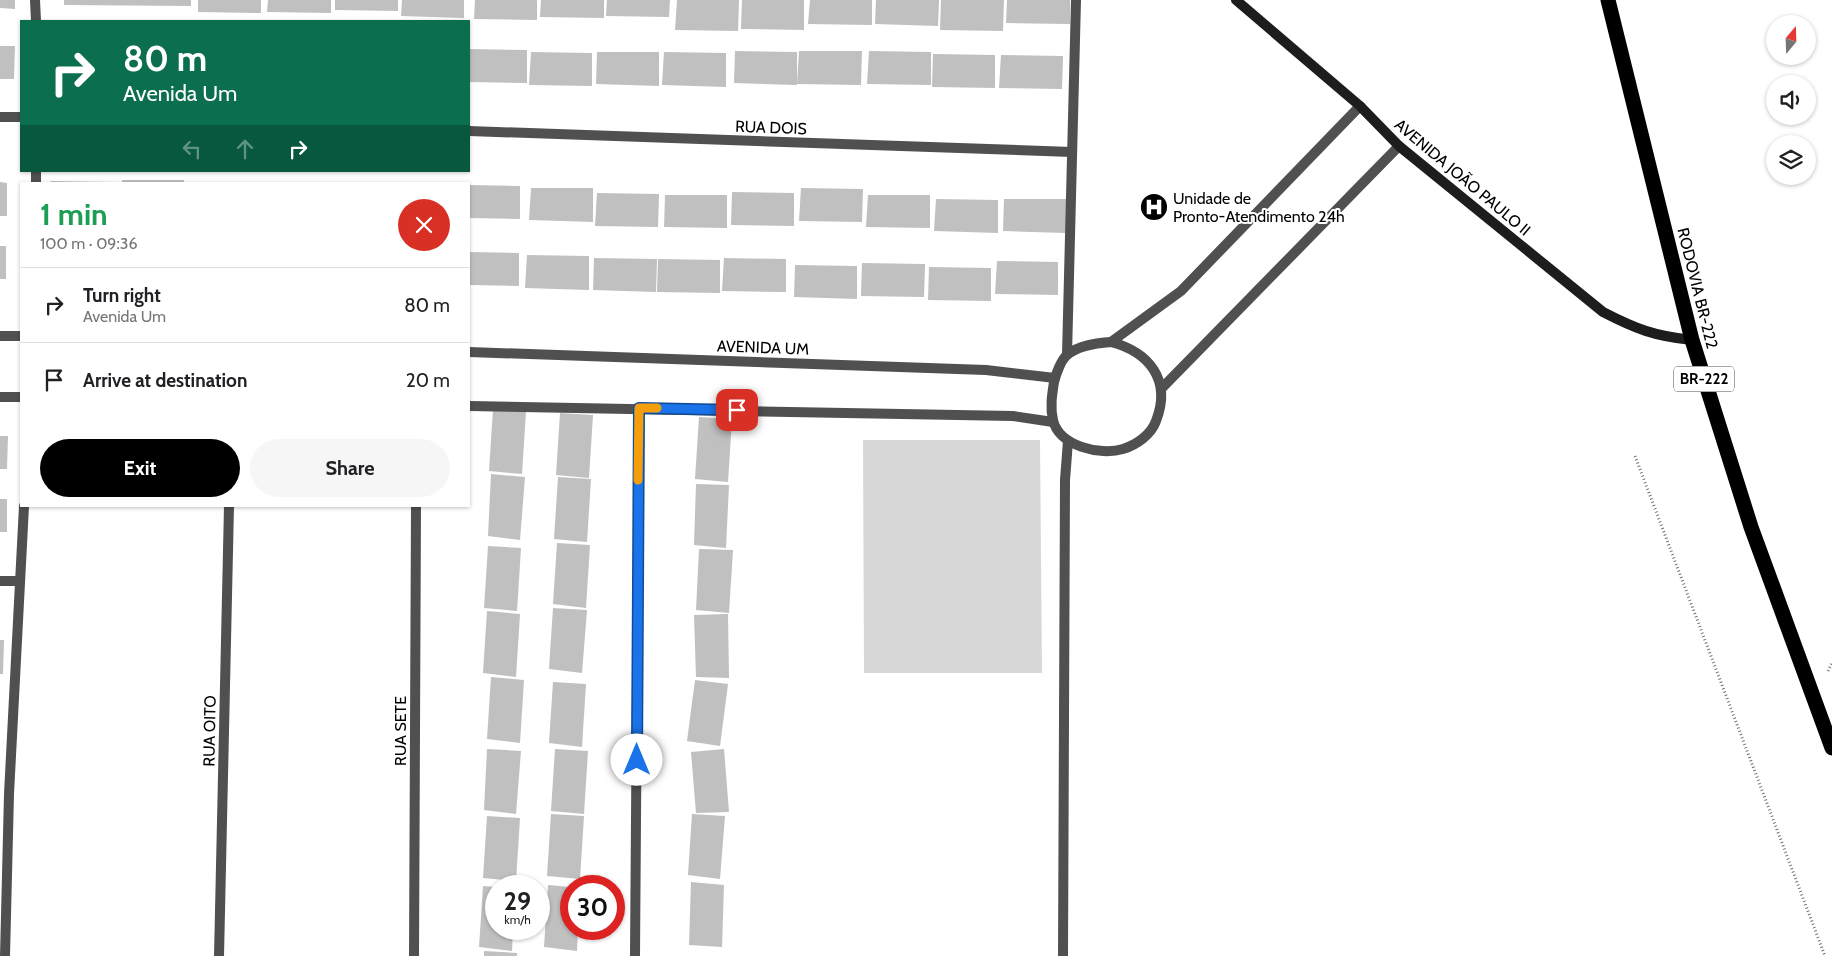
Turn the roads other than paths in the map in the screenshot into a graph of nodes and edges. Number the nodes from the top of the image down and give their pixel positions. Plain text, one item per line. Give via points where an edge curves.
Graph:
1 (36, 0) edge
2 (1076, 0) edge
3 (1236, 0) edge
4 (1608, 0) edge
5 (36, 20) edge
6 (1360, 106) junction
7 (0, 117) edge
8 (20, 117) edge
9 (470, 132) edge
10 (1399, 146) junction
11 (1072, 152) junction
12 (0, 336) edge
13 (20, 336) edge
14 (1692, 340) junction
15 (1111, 342) junction
16 (470, 352) edge
17 (1067, 355) junction
18 (1055, 378) junction
19 (1161, 389) junction
20 (0, 397) edge
21 (20, 397) edge
22 (470, 406) edge
23 (639, 408) junction
24 (1053, 422) junction
25 (1068, 441) junction
26 (24, 507) edge
27 (229, 507) edge
28 (416, 507) edge
29 (0, 581) edge
30 (18, 581) junction
31 (1832, 748) edge
32 (4, 794) edge
33 (5, 956) edge
34 (219, 956) edge
35 (414, 956) edge
36 (635, 956) edge
37 (1063, 956) edge

1 - 5 street
2 - 11 street
3 - 6 street, AVENIDA JOÃO PAULO II
4 - 14 highway, RODOVIA BR-222 / BR-222
6 - 10 street, AVENIDA JOÃO PAULO II
6 - 15 street via 1182,291
7 - 8 street
9 - 11 street, RUA DOIS
10 - 14 street, AVENIDA JOÃO PAULO II via 1603,312 1660,337
10 - 19 street
11 - 17 street
12 - 13 street
14 - 31 highway, RODOVIA BR-222 / BR-222 via 1751,527
15 - 17 street via 1092,344
15 - 19 street via 1129,347 1144,357 1155,372
16 - 18 street, AVENIDA UM via 986,370
17 - 18 street
18 - 24 street via 1051,400
19 - 25 street via 1161,407 1155,423 1144,438 1130,447 1113,452 1095,451
20 - 21 street
22 - 23 street
23 - 24 street via 1013,416
23 - 36 street
24 - 25 street
25 - 37 street via 1065,480
26 - 30 street
27 - 34 street, RUA OITO
28 - 35 street, RUA SETE
29 - 30 street
30 - 32 street
32 - 33 street

